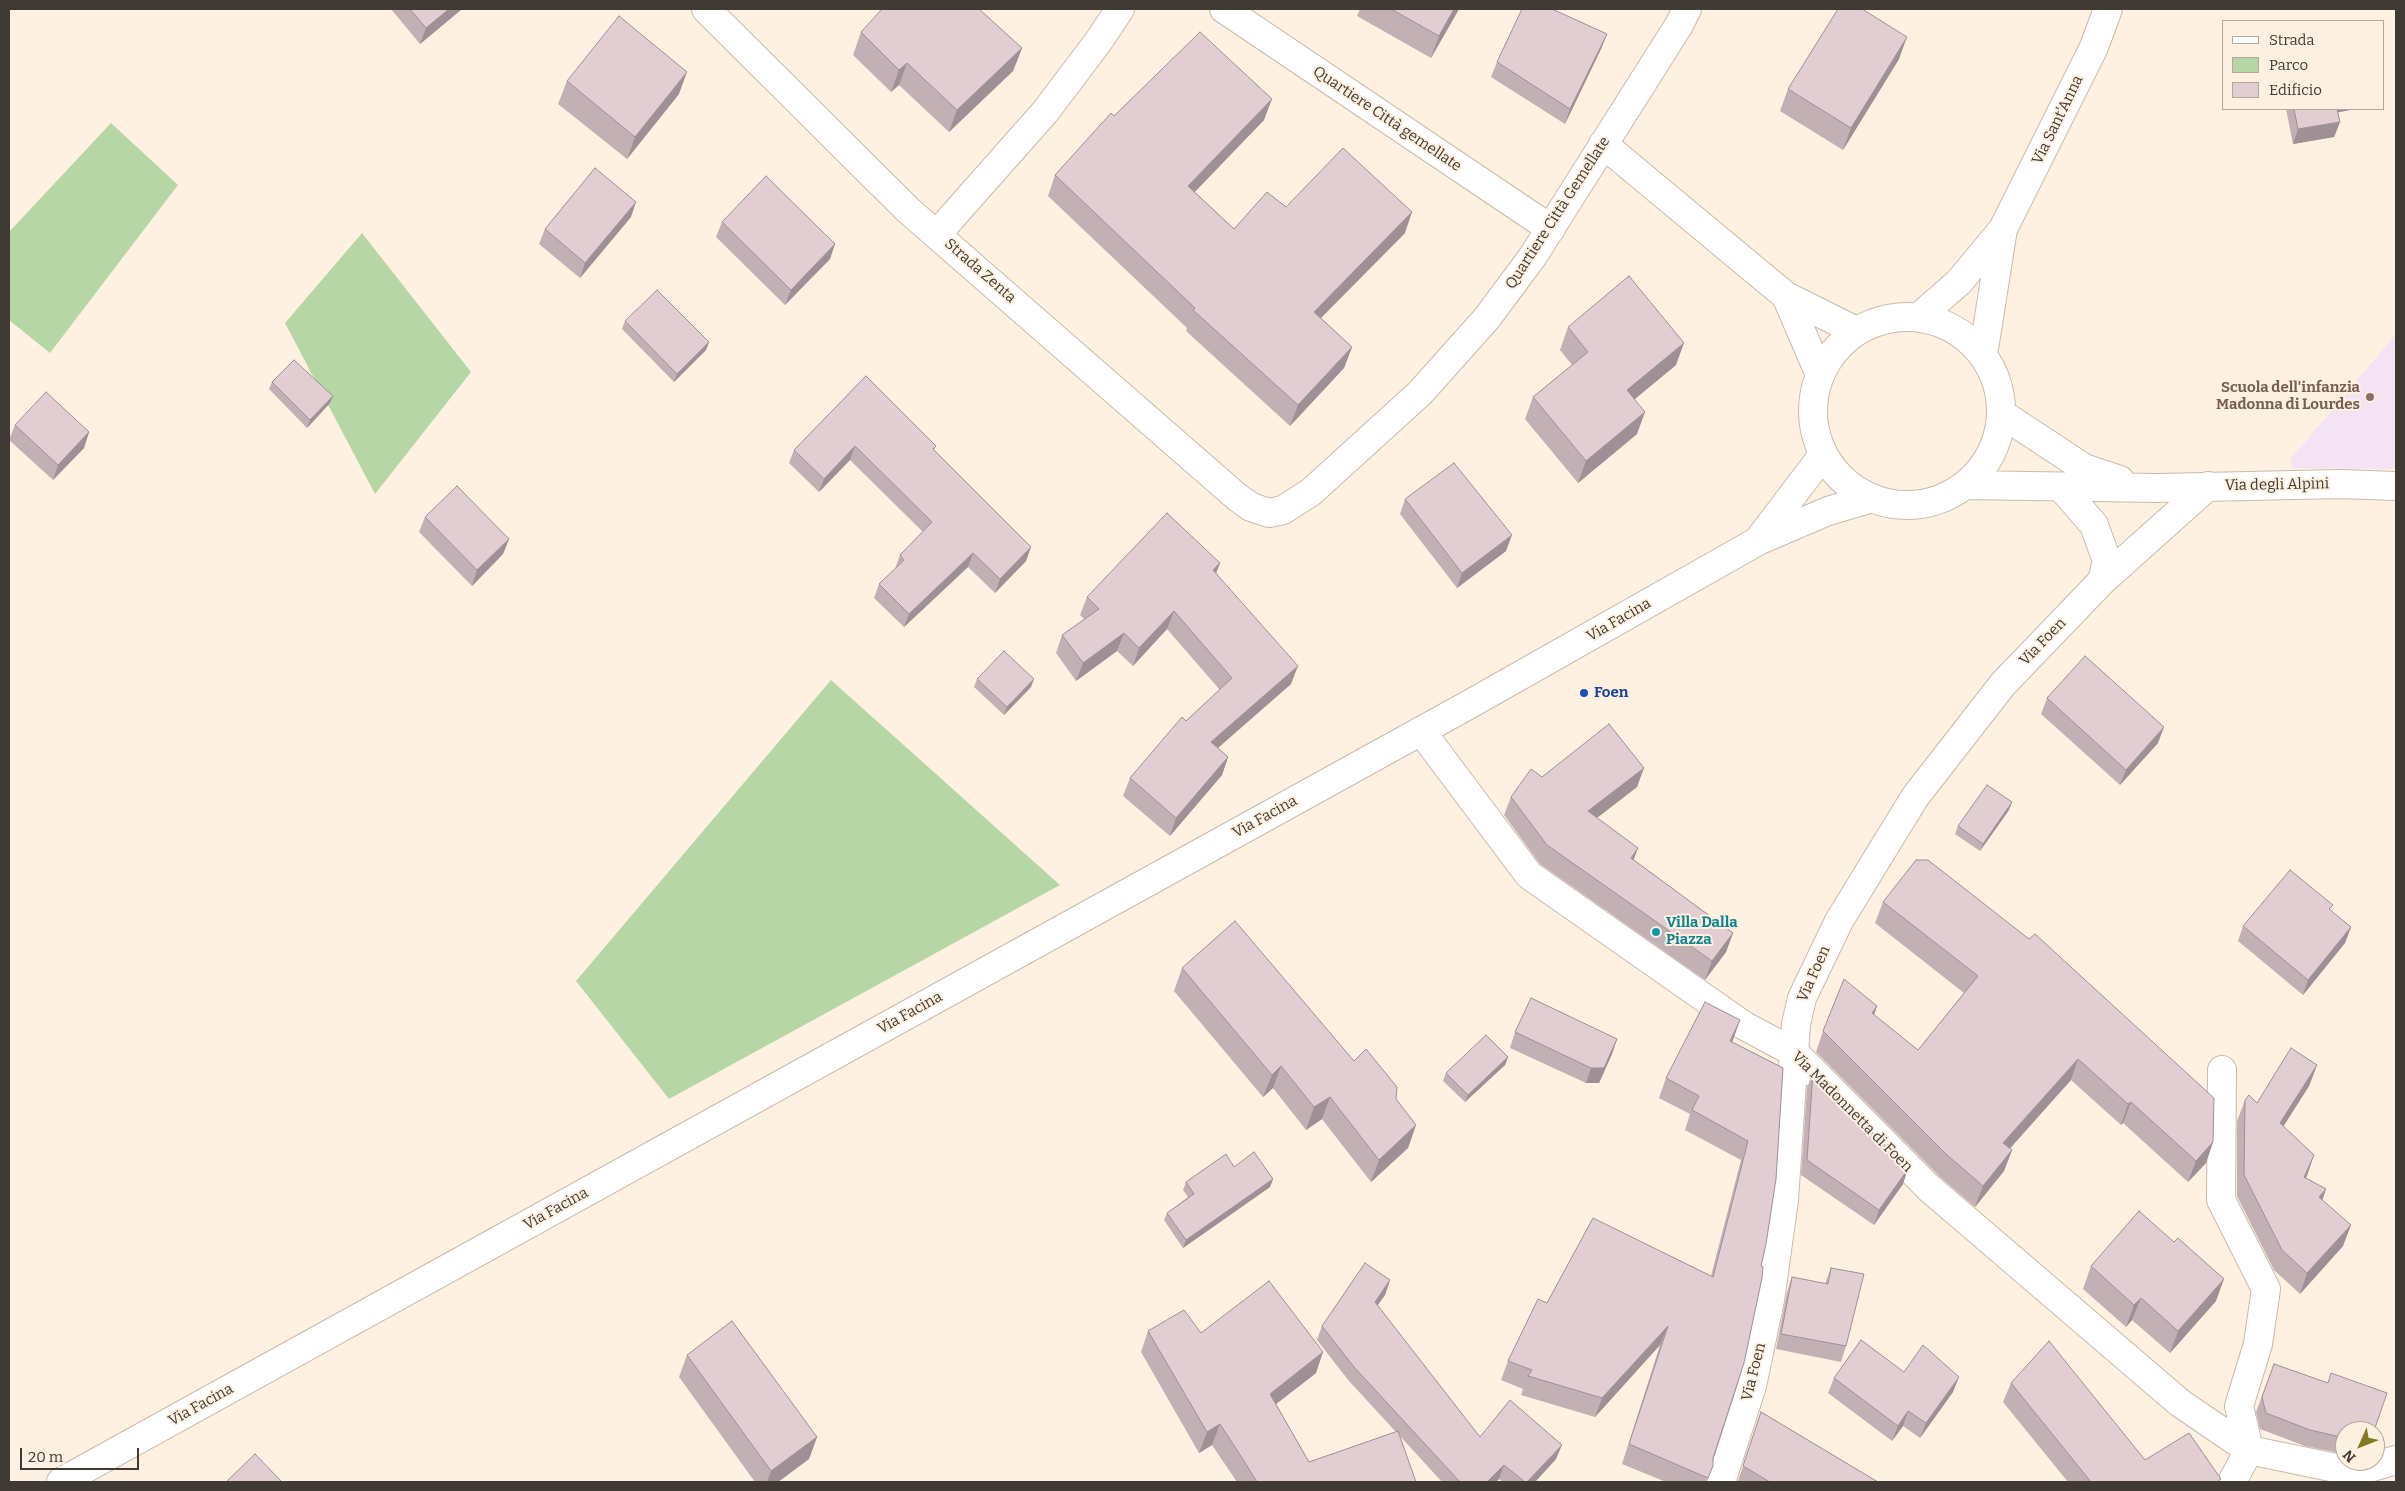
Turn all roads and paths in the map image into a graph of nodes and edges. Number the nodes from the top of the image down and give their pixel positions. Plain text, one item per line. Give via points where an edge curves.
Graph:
1 (706, 9) edge
2 (1120, 9) edge
3 (1224, 9) edge
4 (1687, 9) edge
5 (2108, 9) edge
6 (1603, 144) junction
7 (1550, 229) junction
8 (2003, 230) junction
9 (938, 234) junction
10 (1786, 296) junction
11 (1919, 317) junction
12 (1856, 331) junction
13 (1983, 355) junction
14 (1820, 375) junction
15 (2002, 414) junction
16 (1824, 455) junction
17 (1965, 486) junction
18 (2208, 486) junction
19 (2396, 486) edge
20 (2061, 487) junction
21 (2158, 488) junction
22 (1872, 498) junction
23 (1269, 513) joint
24 (1758, 541) junction
25 (2102, 581) junction
26 (1421, 731) junction
27 (1795, 1053) junction
28 (2222, 1070) dead end
29 (2249, 1450) junction
30 (2396, 1460) edge
31 (61, 1482) edge
32 (1721, 1482) edge
33 (2232, 1482) edge

1 - 9 street, Strada Zenta via 908,210
2 - 9 street via 1045,112
3 - 7 street, Quartiere Città gemellate
4 - 6 street, Quartiere Città Gemellate
5 - 8 street, Via Sant'Anna via 2094,47
6 - 7 street, Quartiere Città Gemellate
6 - 10 street
7 - 23 street, Quartiere Città Gemellate via 1486,318 1420,393 1311,492 1283,510
8 - 11 street, Via Sant'Anna via 1959,282
8 - 13 street, Via Sant'Anna
9 - 23 street, Strada Zenta via 1237,497 1251,507
10 - 12 street
10 - 14 street
11 - 12 street via 1876,321
11 - 13 street via 1942,323 1964,335
12 - 14 street via 1829,357
13 - 15 street via 1994,373
14 - 16 street via 1813,415 1816,436
15 - 17 street via 1993,447 1983,467
15 - 21 street, Via degli Alpini via 2084,468 2106,477
16 - 22 street via 1852,488
16 - 24 street, Via Facina
17 - 20 street, Via degli Alpini
17 - 22 street via 1934,501 1903,505
18 - 19 street, Via degli Alpini
18 - 21 street, Via degli Alpini
18 - 25 street, Via Foen
20 - 21 street, Via degli Alpini
20 - 25 street via 2094,525 2107,561
22 - 24 street, Via Facina via 1828,511
24 - 26 street, Via Facina
25 - 27 street, Via Foen via 2003,684 1915,797 1839,921 1802,998 1796,1024
26 - 27 street, Via Madonnetta di Foen via 1529,875 1743,1025
26 - 31 street, Via Facina
27 - 29 street, Via Madonnetta di Foen via 1928,1188 2180,1403
27 - 32 street, Via Foen via 1784,1200 1770,1300 1752,1386
28 - 29 street via 2220,1200 2266,1289 2258,1344 2239,1406
29 - 30 street via 2355,1472
29 - 33 street

